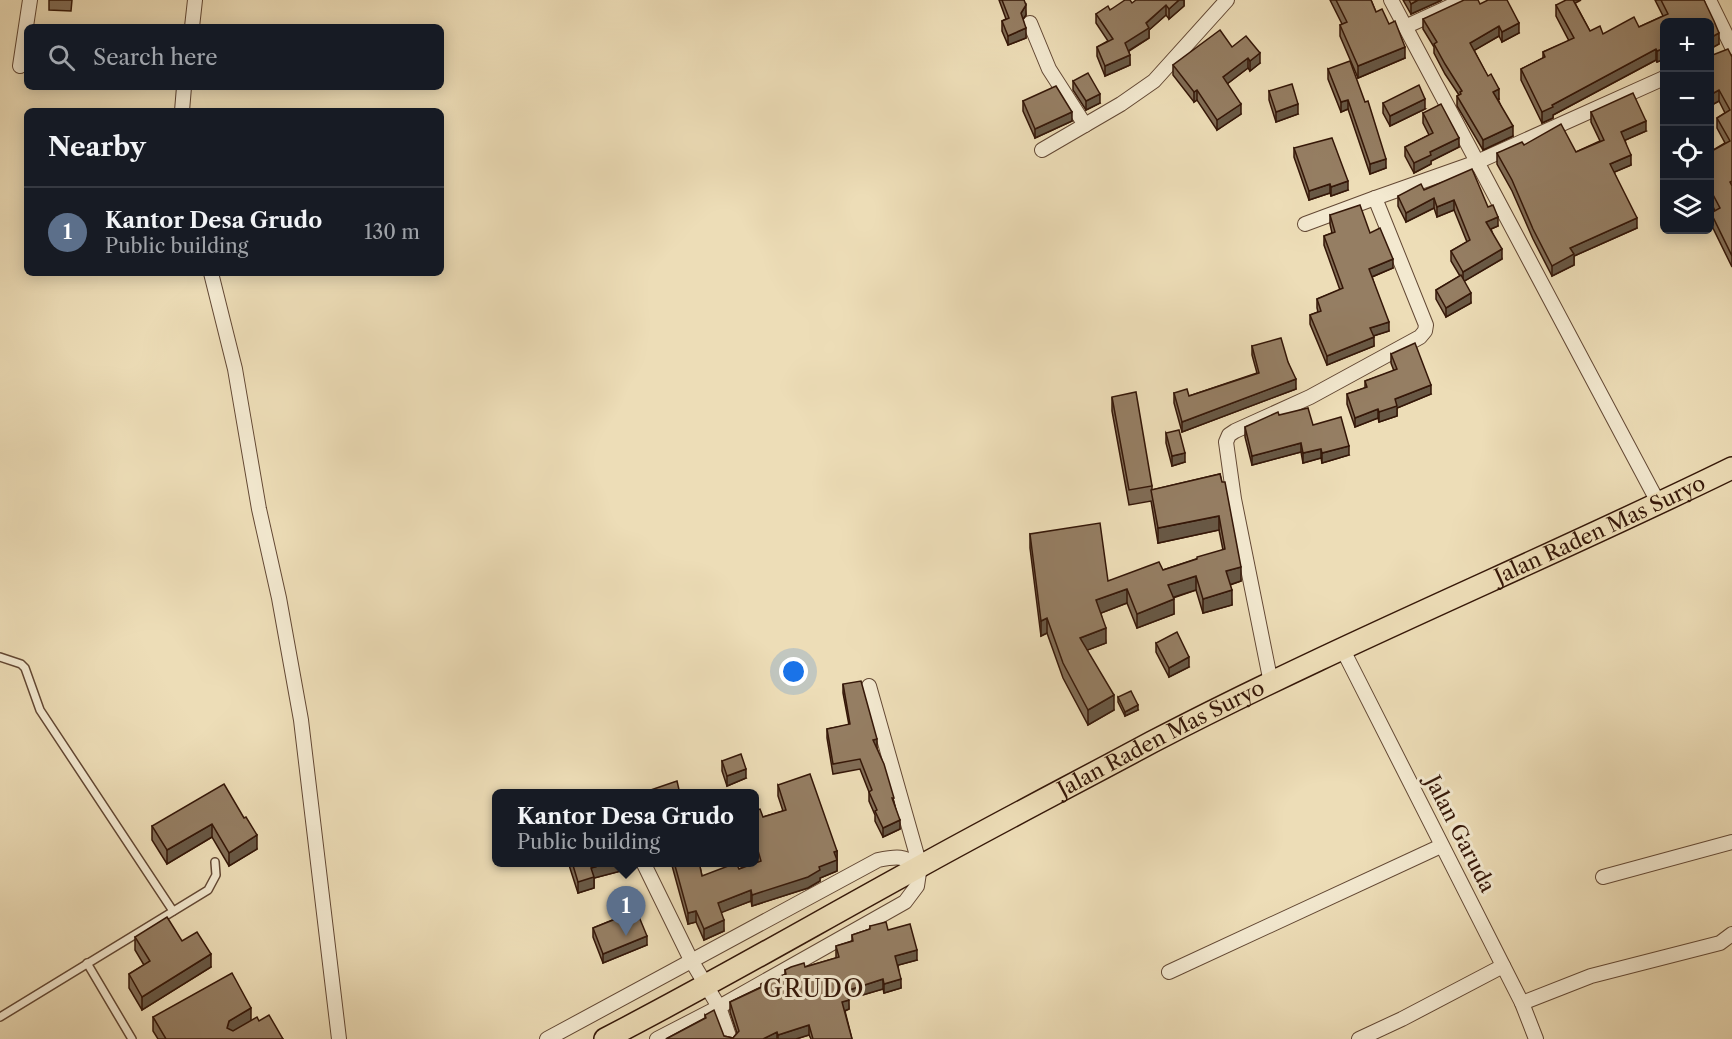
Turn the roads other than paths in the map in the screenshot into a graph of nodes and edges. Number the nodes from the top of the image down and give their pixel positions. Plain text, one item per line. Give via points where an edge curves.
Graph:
1 (30, 0) edge
2 (195, 0) edge
3 (1227, 0) edge
4 (1391, 0) edge
5 (1464, 0) edge
6 (1709, 0) edge
7 (1030, 23) dead end
8 (26, 24) edge
9 (192, 24) edge
10 (1407, 26) junction
11 (24, 40) edge
12 (1732, 47) edge
13 (1717, 55) edge
14 (20, 66) dead end
15 (1660, 80) edge
16 (184, 90) edge
17 (182, 108) edge
18 (1085, 125) junction
19 (1042, 150) dead end
20 (1477, 162) junction
21 (1375, 198) junction
22 (1305, 224) dead end
23 (213, 276) edge
24 (1732, 468) edge
25 (1659, 504) junction
26 (1343, 650) junction
27 (0, 657) edge
28 (1271, 683) junction
29 (869, 686) dead end
30 (1732, 842) edge
31 (1441, 846) junction
32 (215, 862) dead end
33 (920, 866) junction
34 (645, 867) edge
35 (1603, 876) dead end
36 (173, 911) junction
37 (1732, 934) edge
38 (691, 960) junction
39 (87, 963) junction
40 (1503, 966) junction
41 (1169, 972) dead end
42 (706, 985) junction
43 (1522, 1003) junction
44 (719, 1007) junction
45 (0, 1017) edge
46 (132, 1039) edge
47 (339, 1039) edge
48 (547, 1039) edge
49 (605, 1039) edge
50 (657, 1039) edge
51 (730, 1039) edge
52 (1359, 1039) edge
53 (1536, 1039) edge

1 - 8 street
2 - 9 street
3 - 18 street via 1154,81
4 - 10 street
5 - 10 street
6 - 12 street
7 - 18 street via 1049,69
10 - 20 street
11 - 14 street
12 - 13 street
15 - 20 street
16 - 17 street
18 - 19 street
20 - 21 street
20 - 25 street
21 - 22 street
21 - 28 street via 1426,325 1425,331 1310,397 1235,431 1226,442
23 - 47 street via 235,369 301,720
24 - 25 main road, Jalan Raden Mas Suryo
25 - 26 main road, Jalan Raden Mas Suryo
26 - 28 main road, Jalan Raden Mas Suryo
26 - 31 street, Jalan Garuda
27 - 36 lane via 26,668 40,710
28 - 33 main road, Jalan Raden Mas Suryo
29 - 33 street
30 - 35 street
31 - 40 street, Jalan Garuda
31 - 41 street
32 - 36 lane via 213,885
33 - 38 street via 906,858 878,860
33 - 42 main road, Jalan Raden Mas Suryo
33 - 44 street via 917,886 905,902
34 - 38 street
36 - 39 lane
37 - 43 street via 1720,943 1591,976
38 - 42 street
38 - 48 street
39 - 45 lane
39 - 46 lane
40 - 43 street, Jalan Garuda
40 - 52 street
42 - 44 street
42 - 49 main road, Jalan Raden Mas Suryo
43 - 53 street, Jalan Garuda
44 - 50 street
44 - 51 street

